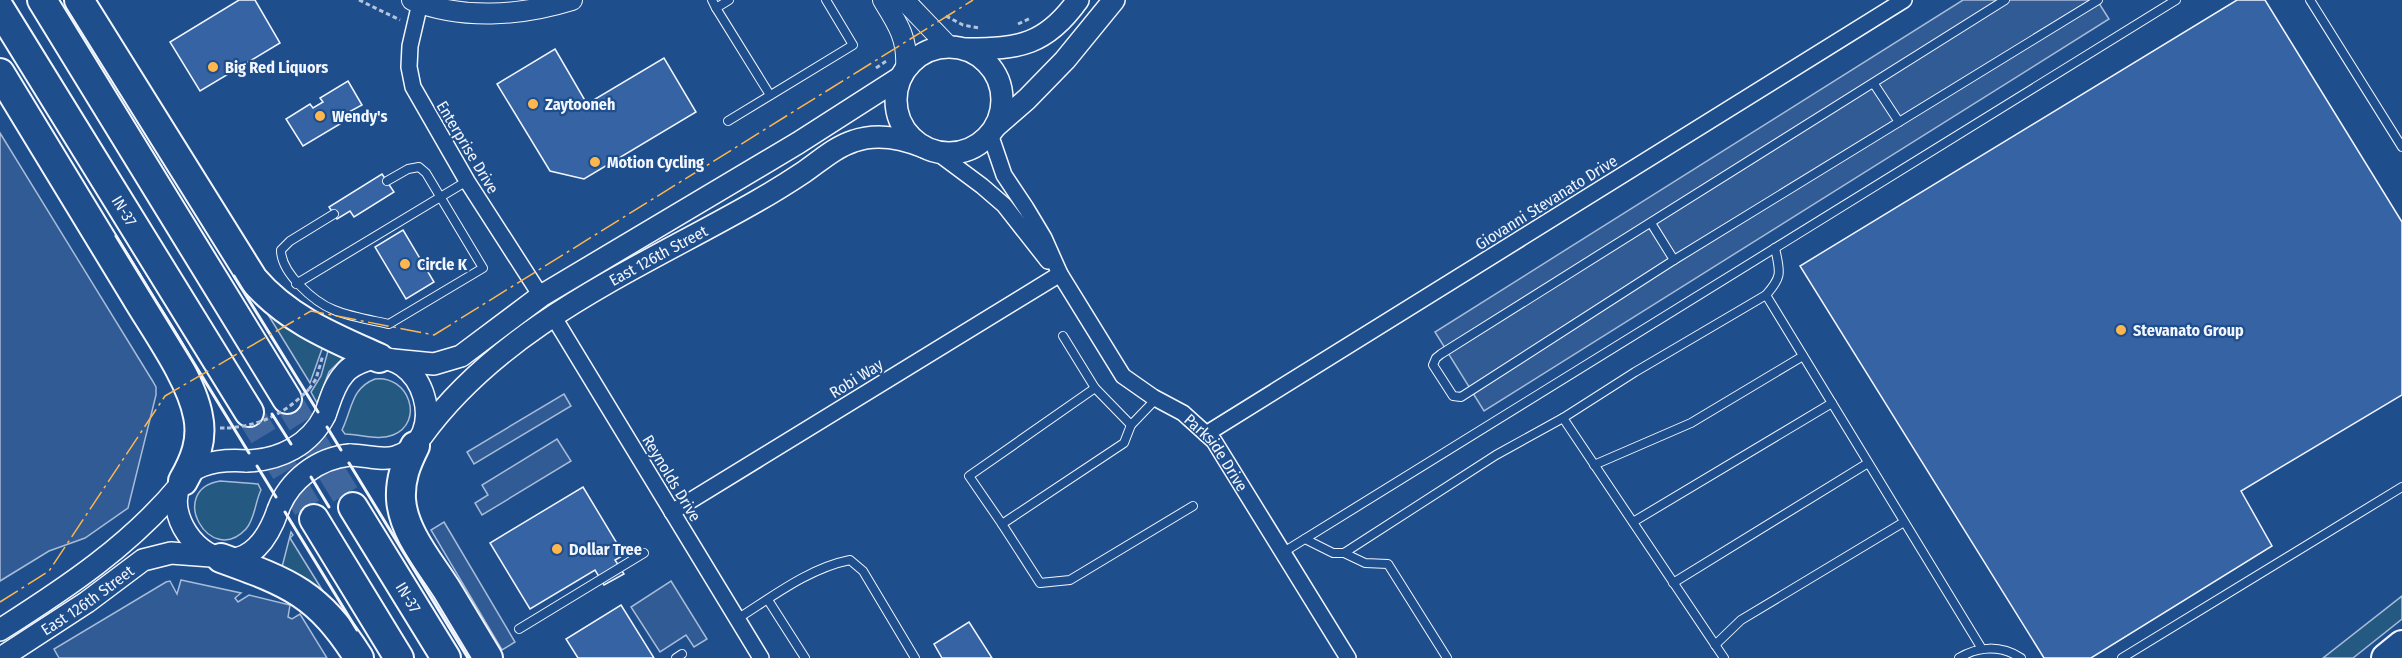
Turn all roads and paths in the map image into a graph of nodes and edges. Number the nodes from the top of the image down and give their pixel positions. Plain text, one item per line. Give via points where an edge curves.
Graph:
1 (42, 0) edge
2 (79, 0) edge
3 (359, 0) edge
4 (572, 0) edge
5 (729, 0) edge
6 (826, 0) edge
7 (883, 0) edge
8 (904, 0) edge
9 (1078, 0) edge
10 (1114, 0) edge
11 (1905, 0) edge
12 (2005, 0) edge
13 (2098, 0) edge
14 (2176, 0) edge
15 (2310, 0) edge
16 (416, 2) edge
17 (714, 4) edge
18 (0, 9) edge
19 (1038, 14) dead end
20 (944, 15) dead end
21 (415, 26) junction
22 (1009, 26) dead end
23 (986, 29) dead end
24 (958, 48) junction
25 (0, 73) edge
26 (904, 73) junction
27 (1874, 84) junction
28 (770, 95) junction
29 (728, 121) dead end
30 (1899, 122) junction
31 (993, 130) junction
32 (2402, 147) edge
33 (929, 149) junction
34 (387, 181) dead end
35 (467, 181) junction
36 (440, 197) junction
37 (334, 214) dead end
38 (1651, 223) junction
39 (1775, 248) junction
40 (1674, 260) junction
41 (1060, 274) junction
42 (296, 284) junction
43 (1766, 295) junction
44 (541, 296) junction
45 (553, 316) junction
46 (1063, 336) dead end
47 (331, 337) junction
48 (1803, 356) junction
49 (386, 359) junction
50 (1095, 388) junction
51 (298, 394) junction
52 (1156, 399) junction
53 (1832, 404) junction
54 (1563, 418) junction
55 (225, 423) junction
56 (1131, 425) junction
57 (1206, 434) junction
58 (418, 441) junction
59 (1868, 463) junction
60 (1594, 465) junction
61 (182, 482) junction
62 (2402, 487) edge
63 (1193, 506) dead end
64 (353, 507) tunnel mouth
65 (672, 512) junction
66 (314, 519) tunnel mouth
67 (1633, 522) junction
68 (1904, 522) junction
69 (1002, 524) junction
70 (1305, 539) junction
71 (1282, 552) junction
72 (644, 553) dead end
73 (1344, 553) junction
74 (217, 557) junction
75 (1673, 583) junction
76 (768, 600) junction
77 (737, 619) junction
78 (519, 629) dead end
79 (0, 630) edge
80 (1715, 645) junction
81 (2402, 645) edge
82 (1982, 649) junction
83 (12, 655) edge
84 (359, 658) edge
85 (399, 658) edge
86 (446, 658) edge
87 (488, 658) edge
88 (761, 658) edge
89 (805, 658) edge
90 (915, 658) edge
91 (1348, 658) edge
92 (1447, 658) edge
93 (1724, 658) edge
94 (1959, 658) edge
95 (2021, 658) edge
96 (2122, 658) edge
97 (2386, 658) edge

1 - 51 highway
2 - 47 highway via 253,279 289,313
3 - 21 path
4 - 16 street via 499,14 442,10
5 - 17 lane
6 - 28 lane via 853,45
7 - 26 street via 905,41
8 - 24 street
9 - 24 main road via 1055,27 1033,41 1006,49
10 - 31 main road via 1042,84
11 - 57 street, Giovanni Stevanato Drive
12 - 27 lane
13 - 30 lane
14 - 39 lane
15 - 32 lane
16 - 21 street, Enterprise Drive
17 - 28 lane
18 - 55 highway, IN-37
19 - 22 path
20 - 23 path via 963,25
21 - 35 street, Enterprise Drive via 410,46 412,87
24 - 26 main road via 925,52
24 - 31 main road via 986,61 999,81 1002,104
25 - 55 highway via 186,382 195,404
26 - 33 main road via 897,88 897,112 907,132
26 - 44 main road, East 126th Street via 798,143
27 - 30 lane
27 - 38 lane
28 - 29 lane
30 - 40 lane
31 - 33 main road via 965,151
31 - 41 street, Parkside Drive via 1002,171 1044,238
33 - 41 street, Parkside Drive via 1004,205
33 - 45 main road, East 126th Street via 882,137 845,144 762,198
34 - 36 lane via 419,167
35 - 36 lane
35 - 44 street, Enterprise Drive
36 - 42 lane
36 - 42 lane via 483,268 446,291 389,324 333,310
37 - 42 lane via 281,250 281,260
38 - 40 lane
38 - 40 lane via 1441,354 1433,365 1453,396 1461,397
39 - 43 lane via 1781,272
39 - 70 lane
41 - 52 street, Parkside Drive via 1123,376
41 - 65 street, Robi Way
43 - 48 lane
43 - 54 lane
44 - 49 main road, East 126th Street via 477,346 452,360 434,364
45 - 58 main road, East 126th Street via 477,377
45 - 65 street, Reynolds Drive
46 - 50 lane
47 - 49 highway
47 - 51 path via 316,379
48 - 53 lane
48 - 60 lane via 1691,423
49 - 58 main road via 412,375 425,395 427,419
49 - 61 main road, East 126th Street, bridge via 355,364 344,373 325,415 308,437 292,449 271,459 205,464
50 - 56 lane
50 - 69 lane via 969,476
51 - 55 path, bridge via 294,404 275,416 252,425
52 - 56 lane
52 - 57 street, Parkside Drive via 1183,413
53 - 59 lane
53 - 67 lane
54 - 60 lane
54 - 73 lane via 1496,455
55 - 61 highway via 196,453
56 - 69 lane via 1124,443
57 - 71 street, Parkside Drive
58 - 74 main road, East 126th Street, bridge via 406,452 389,458 333,458 305,474 288,490 259,545 234,559
58 - 87 highway via 401,485 405,518
59 - 68 lane
59 - 75 lane
60 - 67 lane
61 - 74 main road via 176,508 180,524 195,545
61 - 79 main road, East 126th Street via 113,552
62 - 96 lane
63 - 69 lane via 1070,580 1040,583
64 - 86 highway, IN-37
65 - 77 street, Reynolds Drive
66 - 85 highway
67 - 75 lane
68 - 80 lane via 1741,620
68 - 82 lane
70 - 71 lane
70 - 73 lane via 1334,553
71 - 91 street, Parkside Drive
72 - 78 lane
73 - 92 lane via 1365,563 1388,564
74 - 83 main road, East 126th Street via 171,553 143,560
74 - 84 highway via 286,583 308,597 336,624
75 - 80 lane
76 - 77 lane
76 - 89 lane
76 - 90 lane via 832,563 850,560 863,571
77 - 88 street, Reynolds Drive
80 - 93 lane
81 - 97 highway
82 - 94 lane
82 - 95 lane via 1992,647

